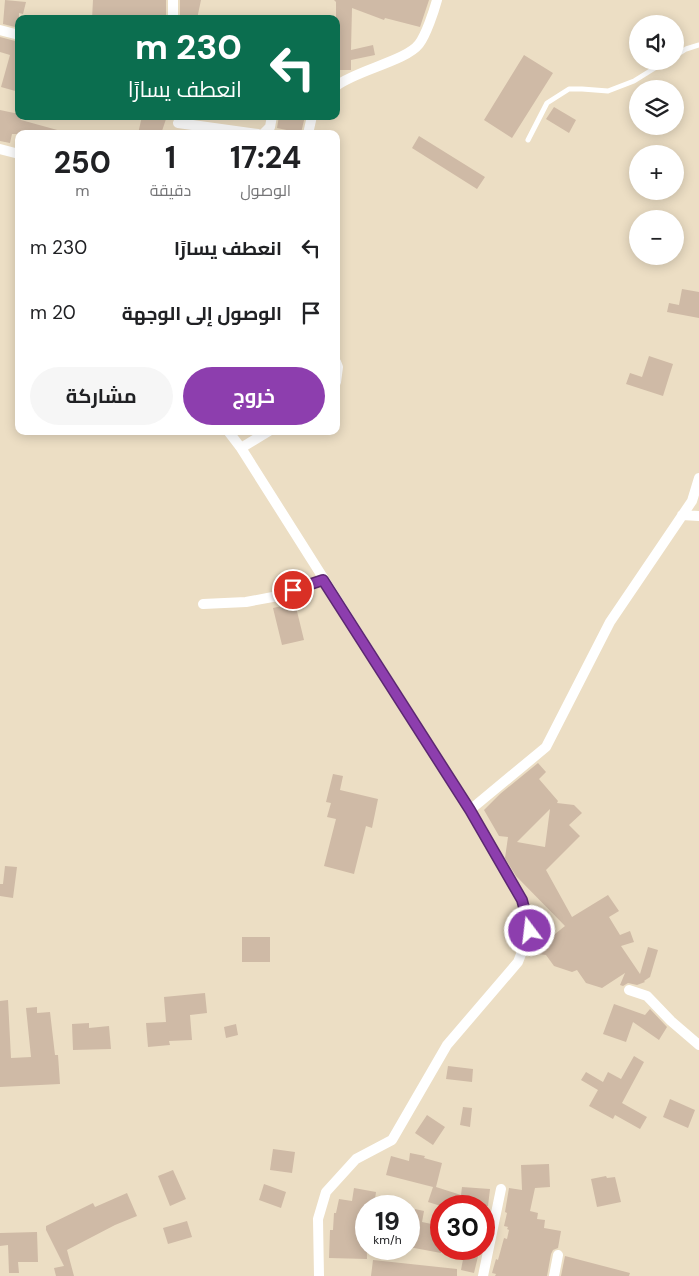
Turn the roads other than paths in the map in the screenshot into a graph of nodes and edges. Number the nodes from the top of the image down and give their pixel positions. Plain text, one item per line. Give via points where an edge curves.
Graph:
1 (173, 0) edge
2 (437, 0) edge
3 (173, 15) edge
4 (0, 30) edge
5 (15, 34) edge
6 (699, 45) edge
7 (684, 50) edge
8 (652, 70) edge
9 (340, 83) edge
10 (177, 124) edge
11 (226, 130) edge
12 (528, 140) dead end
13 (0, 149) edge
14 (15, 153) edge
15 (231, 435) edge
16 (262, 435) edge
17 (241, 448) junction
18 (699, 478) edge
19 (682, 515) junction
20 (699, 516) edge
21 (323, 580) junction
22 (203, 604) dead end
23 (470, 810) junction
24 (629, 990) dead end
25 (699, 1045) edge
26 (501, 1189) dead end
27 (558, 1255) dead end
28 (319, 1276) edge
29 (483, 1276) edge
30 (554, 1276) edge

1 - 3 street
2 - 9 street via 419,44 402,56
4 - 5 street
6 - 7 lane
8 - 12 lane via 608,91 569,89 548,103
10 - 11 street
13 - 14 street
15 - 17 street
16 - 17 street
17 - 21 street
18 - 19 street via 692,501
19 - 20 street
19 - 23 street via 610,622 546,747
21 - 22 street via 246,602
21 - 23 street
23 - 28 street via 522,900 530,931 518,962 447,1045 392,1140 356,1159 326,1192 318,1219
24 - 25 street via 648,996 671,1022
26 - 29 street
27 - 30 street

